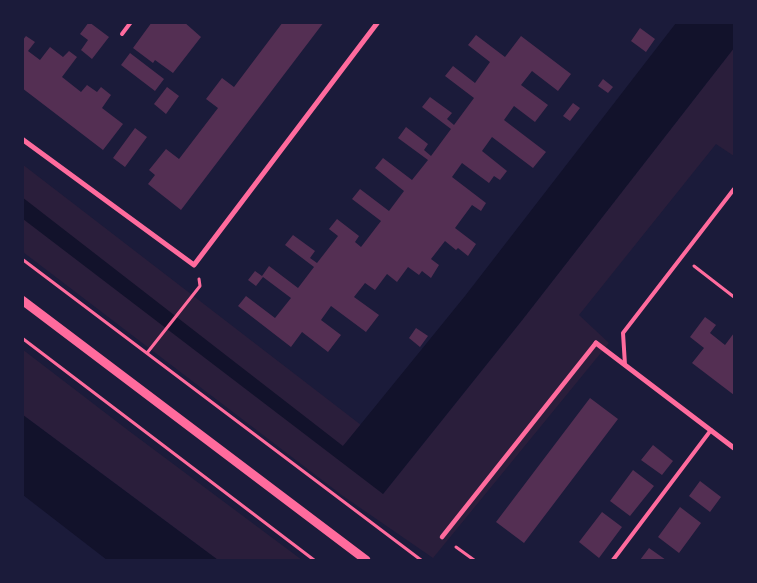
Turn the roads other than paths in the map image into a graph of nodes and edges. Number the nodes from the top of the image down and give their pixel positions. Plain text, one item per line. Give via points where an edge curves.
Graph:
1 (131, 22) edge
2 (378, 22) edge
3 (122, 34) dead end
4 (22, 140) edge
5 (734, 189) edge
6 (22, 300) edge
7 (596, 343) joint
8 (625, 365) junction
9 (712, 430) junction
10 (734, 448) edge
11 (442, 537) road end
12 (366, 560) edge
13 (613, 560) edge

1 - 3 lane
2 - 4 street via 194,265
5 - 8 lane via 623,333
6 - 12 street
7 - 8 street
7 - 11 street
8 - 9 street
9 - 10 street
9 - 13 lane

